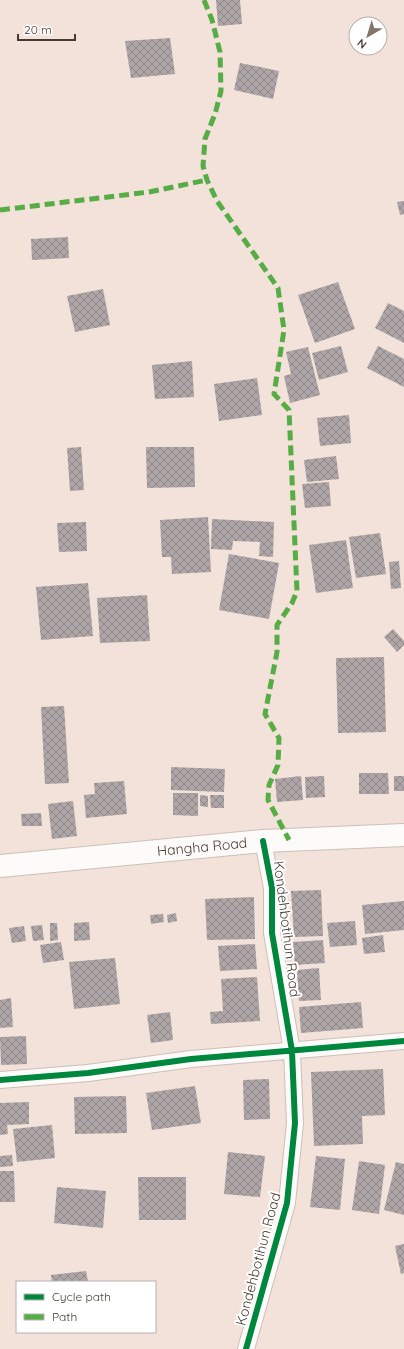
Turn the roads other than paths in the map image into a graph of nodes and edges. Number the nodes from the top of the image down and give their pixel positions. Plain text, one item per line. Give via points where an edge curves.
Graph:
1 (404, 834) edge
2 (263, 841) junction
3 (0, 866) edge
4 (404, 1040) edge
5 (292, 1051) junction
6 (0, 1080) edge
7 (246, 1349) edge

1 - 2 highway, Hangha Road
2 - 3 highway, Hangha Road
2 - 5 street, Kondehbotihun Road via 272,888 272,933
4 - 5 street
5 - 6 street
5 - 7 street, Kondehbotihun Road via 295,1123 287,1203

